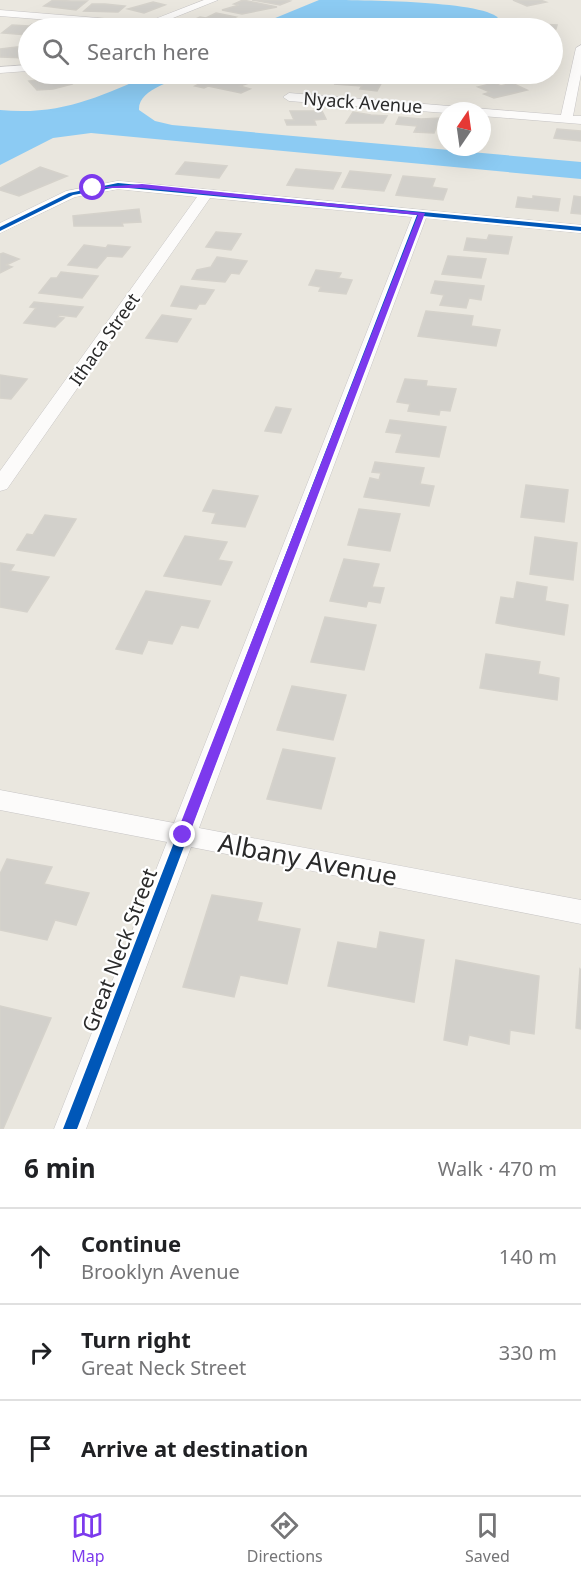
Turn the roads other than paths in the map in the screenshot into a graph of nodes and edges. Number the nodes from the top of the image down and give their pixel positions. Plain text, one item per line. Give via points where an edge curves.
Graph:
1 (213, 0) edge
2 (0, 13) edge
3 (56, 18) edge
4 (166, 18) edge
5 (580, 54) edge
6 (18, 69) edge
7 (0, 70) edge
8 (289, 97) dead end
9 (437, 108) edge
10 (491, 113) edge
11 (567, 118) junction
12 (581, 120) edge
13 (207, 192) junction
14 (422, 213) junction
15 (0, 229) edge
16 (581, 229) edge
17 (0, 485) edge
18 (0, 800) edge
19 (183, 835) junction
20 (581, 912) edge
21 (70, 1129) edge

1 - 4 street
2 - 3 street
5 - 11 street
6 - 7 street
8 - 9 street, Nyack Avenue
10 - 11 street
11 - 12 street
13 - 14 street
13 - 15 street via 142,186 93,188 71,194
13 - 17 street, Ithaca Street
14 - 16 street
14 - 19 street, Great Neck Street
18 - 19 street, Albany Avenue
19 - 20 street, Albany Avenue
19 - 21 street, Great Neck Street

